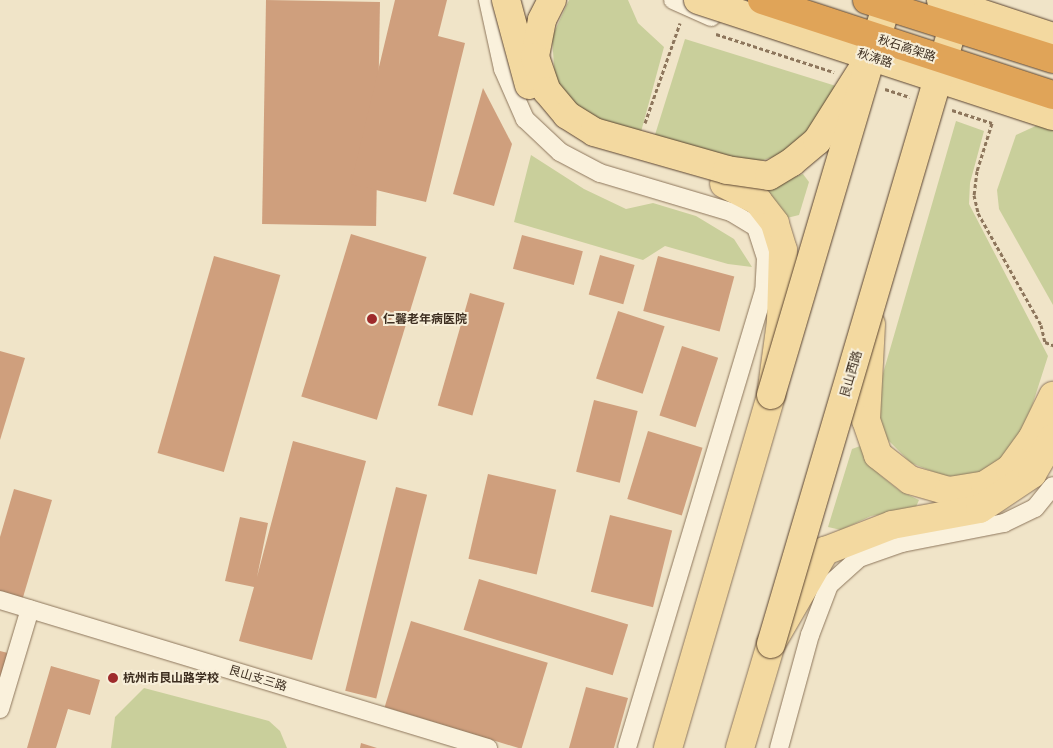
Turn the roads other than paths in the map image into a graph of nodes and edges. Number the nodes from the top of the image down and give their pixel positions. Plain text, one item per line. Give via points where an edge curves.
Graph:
1 (488, 0) edge
2 (506, 0) edge
3 (552, 0) edge
4 (762, 0) edge
5 (867, 0) edge
6 (888, 0) edge
7 (940, 0) edge
8 (961, 0) edge
9 (685, 3) edge
10 (1053, 37) edge
11 (874, 51) junction
12 (1053, 59) edge
13 (1053, 95) edge
14 (1053, 111) edge
15 (1053, 116) edge
16 (872, 301) junction
17 (771, 395) junction
18 (1053, 396) edge
19 (1053, 438) edge
20 (1053, 486) edge
21 (0, 600) edge
22 (30, 609) junction
23 (772, 644) junction
24 (0, 709) edge
25 (488, 748) edge
26 (627, 748) edge
27 (668, 748) edge
28 (740, 748) edge
29 (779, 748) edge

1 - 26 street via 503,69 525,119 560,152 600,173 730,212 756,227 766,258 764,291
2 - 17 main road, bridge via 523,71 534,98 557,126 588,148 724,184 758,201 775,223 783,250 783,277
3 - 11 main road, bridge via 542,20 536,58 547,91 567,115 594,132 727,170 769,176 792,162 817,141
4 - 13 highway, 秋石高架路, bridge
5 - 12 highway, bridge
6 - 11 main road, bridge
7 - 10 main road, bridge
8 - 16 main road, 艮山西路, bridge
9 - 14 street via 1023,119
9 - 15 main road, 秋涛路, bridge
11 - 17 main road, bridge
16 - 18 main road, bridge via 866,420 878,455 910,480 949,491 985,485 1010,469 1032,439
16 - 23 main road, 艮山西路, bridge
17 - 27 main road
19 - 23 main road via 1032,474 980,509 892,525 825,551
20 - 29 street via 1035,508 1004,523 902,544 859,558 829,585 810,635
21 - 22 street, 艮山支三路
22 - 24 street
22 - 25 street, 艮山支三路
23 - 28 main road, 艮山西路

